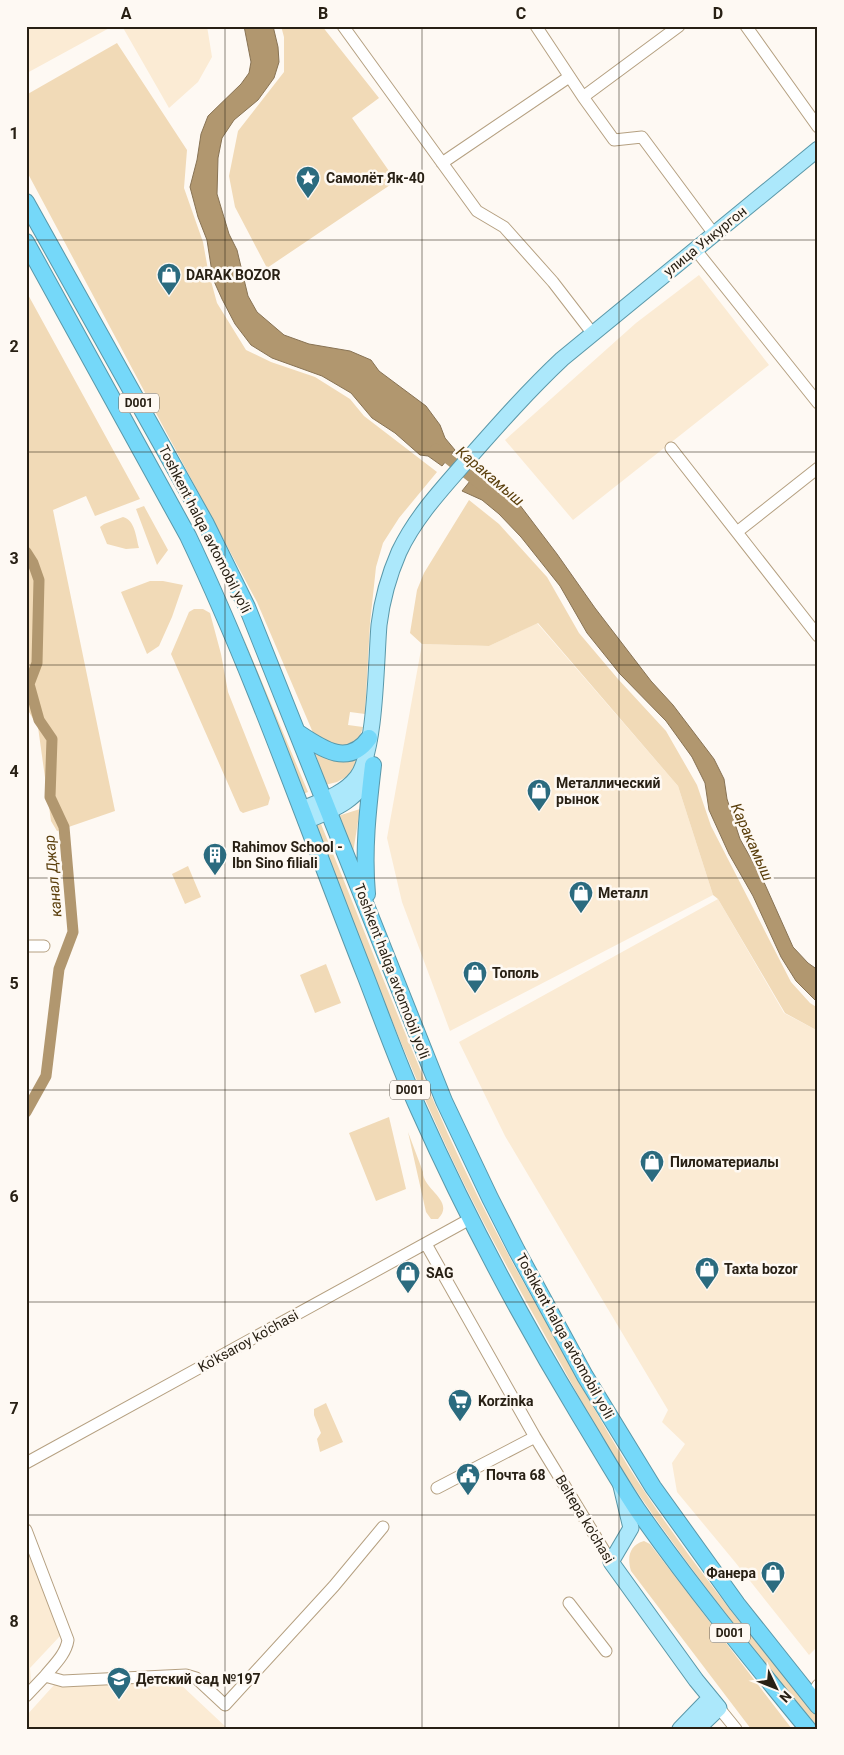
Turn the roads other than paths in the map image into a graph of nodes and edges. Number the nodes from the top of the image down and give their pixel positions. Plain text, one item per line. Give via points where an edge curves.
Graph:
1 (343, 26) edge
2 (536, 26) edge
3 (679, 26) edge
4 (746, 26) edge
5 (569, 77) junction
6 (583, 97) junction
7 (818, 128) edge
8 (818, 150) edge
9 (442, 162) junction
10 (26, 202) edge
11 (714, 234) junction
12 (26, 242) edge
13 (695, 249) junction
14 (593, 334) junction
15 (818, 403) edge
16 (671, 448) dead end
17 (818, 468) edge
18 (443, 492) junction
19 (736, 532) junction
20 (247, 607) junction
21 (226, 617) junction
22 (818, 636) edge
23 (298, 732) junction
24 (370, 738) junction
25 (373, 765) junction
26 (327, 806) junction
27 (304, 815) junction
28 (368, 911) junction
29 (26, 946) edge
30 (44, 946) dead end
31 (470, 1219) junction
32 (426, 1244) junction
33 (535, 1436) junction
34 (26, 1463) edge
35 (620, 1482) junction
36 (437, 1488) dead end
37 (383, 1527) dead end
38 (630, 1528) junction
39 (26, 1530) edge
40 (656, 1534) junction
41 (611, 1562) junction
42 (570, 1603) dead end
43 (606, 1651) dead end
44 (46, 1676) junction
45 (26, 1696) edge
46 (815, 1696) edge
47 (714, 1703) junction
48 (680, 1729) edge
49 (698, 1729) edge
50 (736, 1729) edge
51 (808, 1729) edge

1 - 9 street
2 - 5 street
3 - 6 street
4 - 7 street
5 - 6 street
5 - 9 street
6 - 11 street via 614,140 642,137
8 - 11 main road, улица Ункургон
9 - 14 street via 477,212 504,227 553,282
10 - 20 highway, Toshkent halqa avtomobil yo'li / D001 via 206,524
11 - 13 main road, улица Ункургон
12 - 21 highway, Toshkent halqa avtomobil yo'li / D001 via 188,536
13 - 14 main road, улица Ункургон
13 - 15 street
14 - 18 main road, улица Ункургон
16 - 19 street
17 - 19 street
18 - 24 main road via 428,505 392,568 380,623
18 - 25 main road via 414,536 394,585 387,621
19 - 22 street
20 - 21 highway
20 - 23 highway, Toshkent halqa avtomobil yo'li / D001
21 - 27 highway, Toshkent halqa avtomobil yo'li / D001
23 - 24 highway via 317,746 337,753 356,751
23 - 26 highway, Toshkent halqa avtomobil yo'li / D001
24 - 26 main road via 358,776
25 - 26 main road via 362,788 348,801
25 - 28 highway via 365,834
26 - 27 main road
26 - 28 highway, Toshkent halqa avtomobil yo'li / D001
27 - 31 highway, Toshkent halqa avtomobil yo'li / D001 via 405,1078
28 - 46 highway, Toshkent halqa avtomobil yo'li / D001 via 448,1110 490,1198 585,1376 667,1508 737,1604
29 - 30 street
31 - 32 street, Ko'ksaroy ko'chasi
31 - 35 highway, Toshkent halqa avtomobil yo'li / D001 via 557,1379
32 - 33 street, Beltepa ko'chasi
32 - 34 street, Ko'ksaroy ko'chasi
33 - 36 street
33 - 41 street, Beltepa ko'chasi
35 - 38 main road
35 - 40 highway, Toshkent halqa avtomobil yo'li / D001
37 - 44 street via 334,1586 225,1705 196,1678 186,1675 63,1681
38 - 40 main road
38 - 41 main road
39 - 44 street via 68,1640 63,1653
40 - 51 highway, Toshkent halqa avtomobil yo'li / D001 via 723,1625
41 - 47 main road, Beltepa ko'chasi
42 - 43 street
44 - 45 street
47 - 48 main road
47 - 49 main road
47 - 50 street, Beltepa ko'chasi

